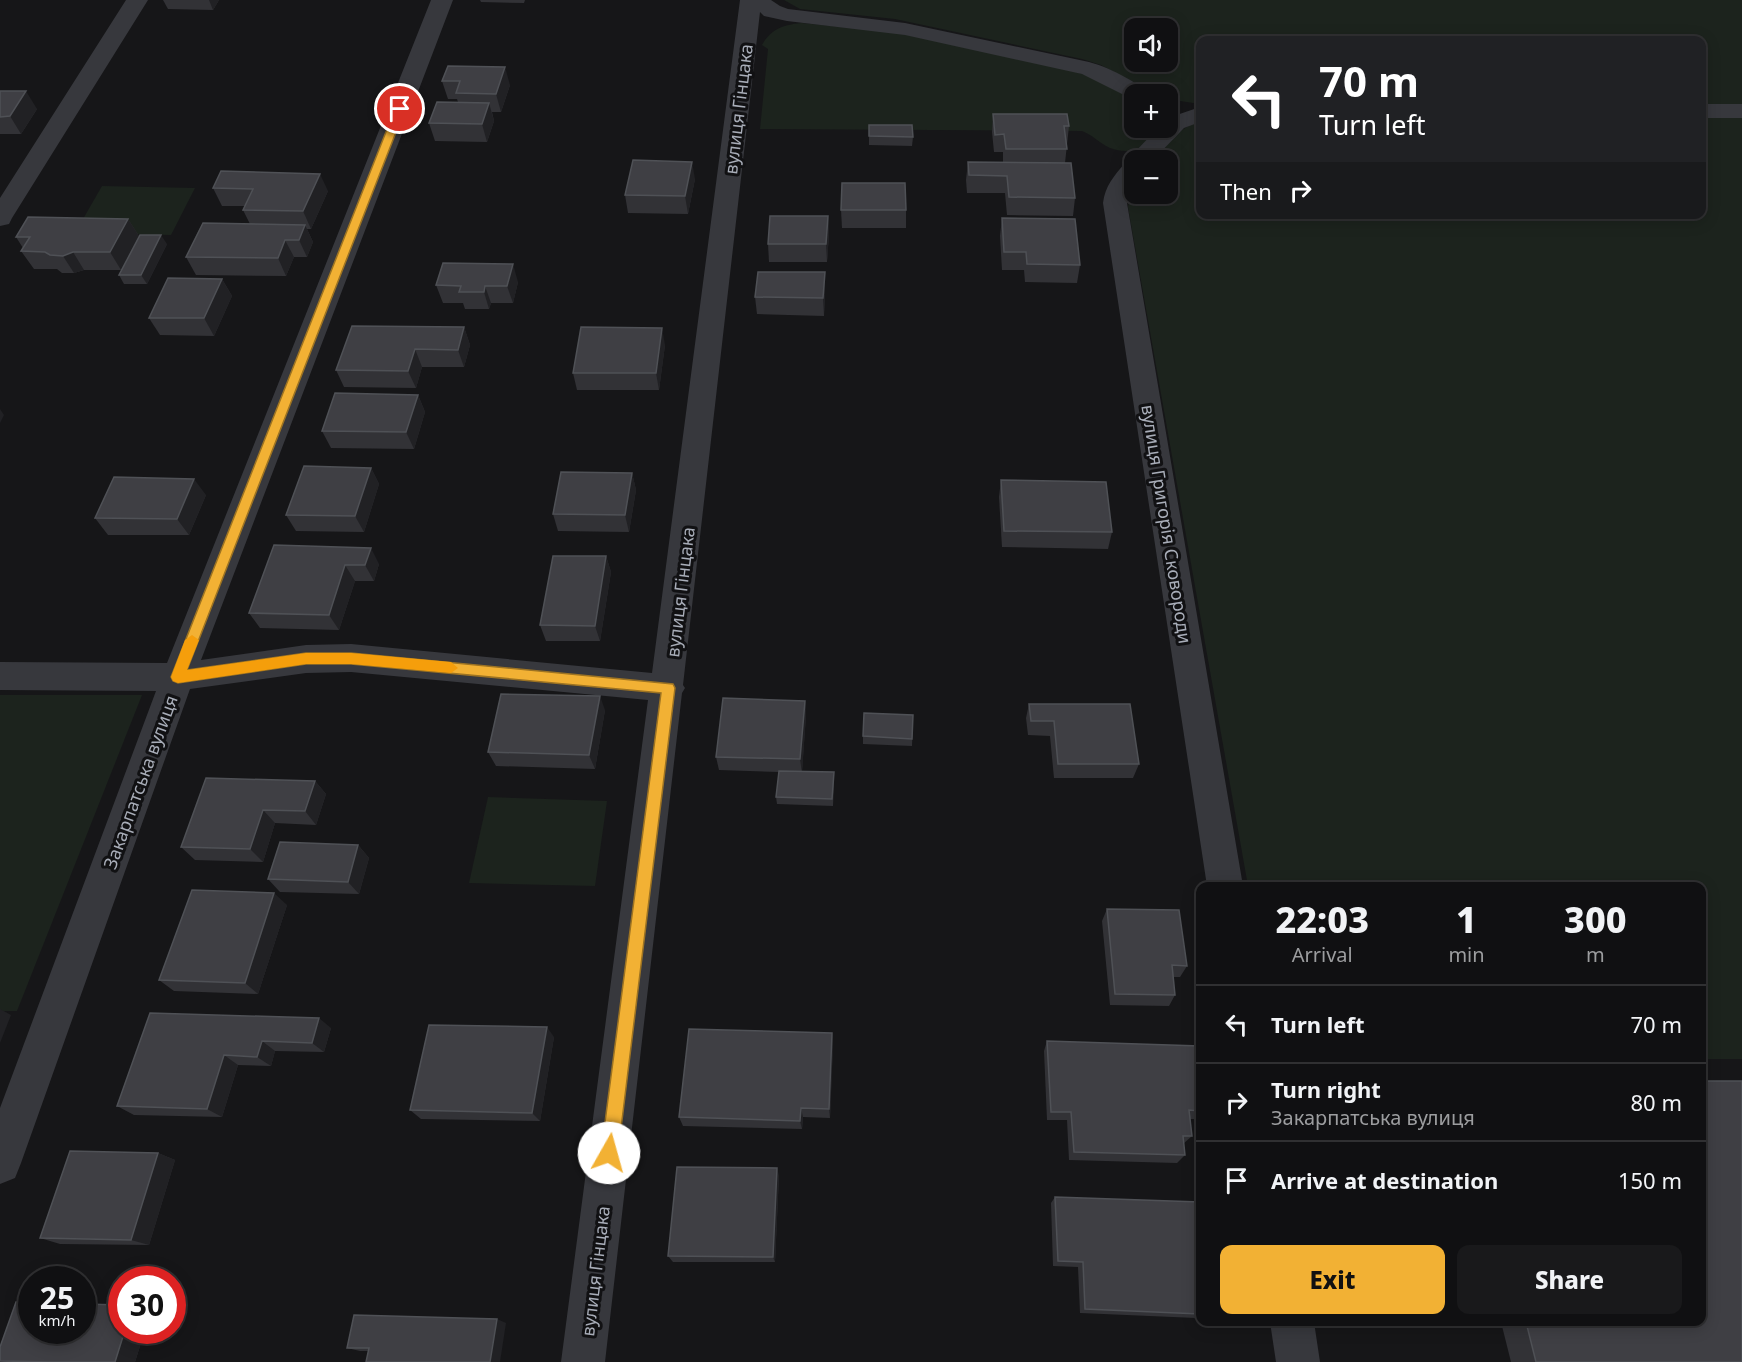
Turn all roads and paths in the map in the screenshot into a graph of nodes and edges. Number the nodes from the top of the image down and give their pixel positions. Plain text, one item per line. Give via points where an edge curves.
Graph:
1 (137, 0) edge
2 (442, 0) edge
3 (752, 0) edge
4 (758, 0) edge
5 (1124, 87) edge
6 (1178, 108) edge
7 (1196, 111) edge
8 (1706, 111) edge
9 (1742, 111) edge
10 (1196, 114) edge
11 (1150, 150) edge
12 (1124, 180) edge
13 (0, 218) edge
14 (0, 676) edge
15 (178, 677) junction
16 (668, 688) junction
17 (1224, 882) edge
18 (0, 1163) edge
19 (1293, 1326) edge
20 (583, 1362) edge
21 (1298, 1362) edge

1 - 13 street
2 - 15 street, Закарпатська вулиця
3 - 16 street, вулиця Гінцака
4 - 5 street via 772,11 787,15 905,29 1089,69
6 - 7 street
8 - 9 street
10 - 11 street via 1176,123
12 - 17 street, вулиця Григорія Сковороди via 1117,189 1115,203
14 - 15 street
15 - 16 street via 306,659 351,658
15 - 18 street, Закарпатська вулиця
16 - 20 street, вулиця Гінцака
19 - 21 street

